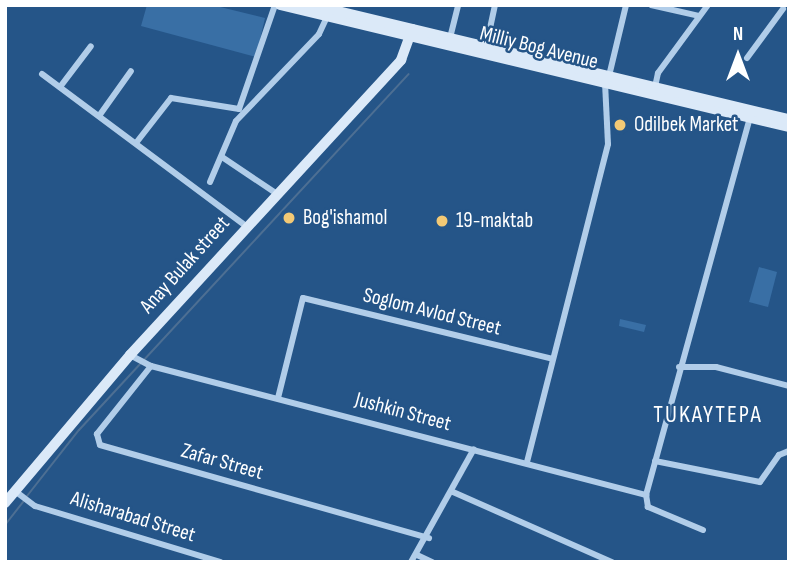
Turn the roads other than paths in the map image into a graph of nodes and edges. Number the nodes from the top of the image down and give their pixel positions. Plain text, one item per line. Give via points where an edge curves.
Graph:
1 (277, 5) edge
2 (458, 5) edge
3 (495, 5) edge
4 (626, 5) edge
5 (651, 5) edge
6 (708, 5) edge
7 (321, 9) edge
8 (783, 9) edge
9 (699, 16) junction
10 (411, 33) junction
11 (450, 38) junction
12 (91, 46) dead end
13 (486, 47) junction
14 (747, 58) dead end
15 (131, 71) dead end
16 (42, 74) dead end
17 (607, 80) junction
18 (60, 87) junction
19 (655, 87) junction
20 (693, 101) junction
21 (99, 116) junction
22 (750, 118) junction
23 (789, 120) edge
24 (789, 127) edge
25 (136, 143) junction
26 (222, 158) junction
27 (210, 183) dead end
28 (277, 194) junction
29 (247, 227) junction
30 (133, 357) junction
31 (553, 359) junction
32 (151, 366) junction
33 (679, 367) junction
34 (789, 386) edge
35 (278, 398) junction
36 (474, 449) junction
37 (789, 452) edge
38 (655, 461) junction
39 (527, 462) junction
40 (453, 492) junction
41 (18, 493) junction
42 (646, 495) junction
43 (5, 503) edge
44 (703, 530) dead end
45 (429, 538) junction
46 (417, 555) junction
47 (220, 562) edge
48 (411, 562) edge
49 (432, 562) edge
50 (612, 562) edge

1 - 7 main road, Milliy Bog Avenue
1 - 25 street via 239,109 171,98
2 - 11 street
3 - 13 street
4 - 17 street
5 - 9 street
6 - 9 street
7 - 10 main road, Milliy Bog Avenue
7 - 26 street via 319,34 236,121
8 - 14 street
9 - 19 street via 658,72
10 - 11 main road, Milliy Bog Avenue
10 - 17 main road, Milliy Bog Avenue
10 - 28 main road, Anay Bulak street via 401,60
11 - 13 main road, Milliy Bog Avenue
12 - 18 street
13 - 17 main road, Milliy Bog Avenue
15 - 21 street
16 - 18 street
17 - 19 main road, Milliy Bog Avenue
17 - 20 main road, Milliy Bog Avenue
17 - 31 street via 608,144
18 - 21 street
19 - 20 main road, Milliy Bog Avenue
20 - 22 main road, Milliy Bog Avenue
20 - 23 main road, Milliy Bog Avenue
21 - 25 street
22 - 24 main road, Milliy Bog Avenue
22 - 33 street
25 - 29 street
26 - 27 street
26 - 28 street
28 - 29 main road, Anay Bulak street
29 - 30 main road, Anay Bulak street
30 - 32 street, Jushkin Street
30 - 41 main road, Anay Bulak street
31 - 35 street, Soglom Avlod Street via 303,298
31 - 39 street
32 - 35 street, Jushkin Street
32 - 45 street, Zafar Street via 97,434 100,445
33 - 34 street via 716,367
33 - 38 street
35 - 36 street, Jushkin Street
36 - 39 street, Jushkin Street
36 - 40 street
37 - 38 street via 779,455 760,482
38 - 42 street
39 - 42 street, Jushkin Street
40 - 45 street
40 - 50 street
41 - 43 main road, Anay Bulak street
41 - 47 street, Alisharabad Street via 35,506
42 - 44 street via 648,507
45 - 46 street
46 - 48 street
46 - 49 street

